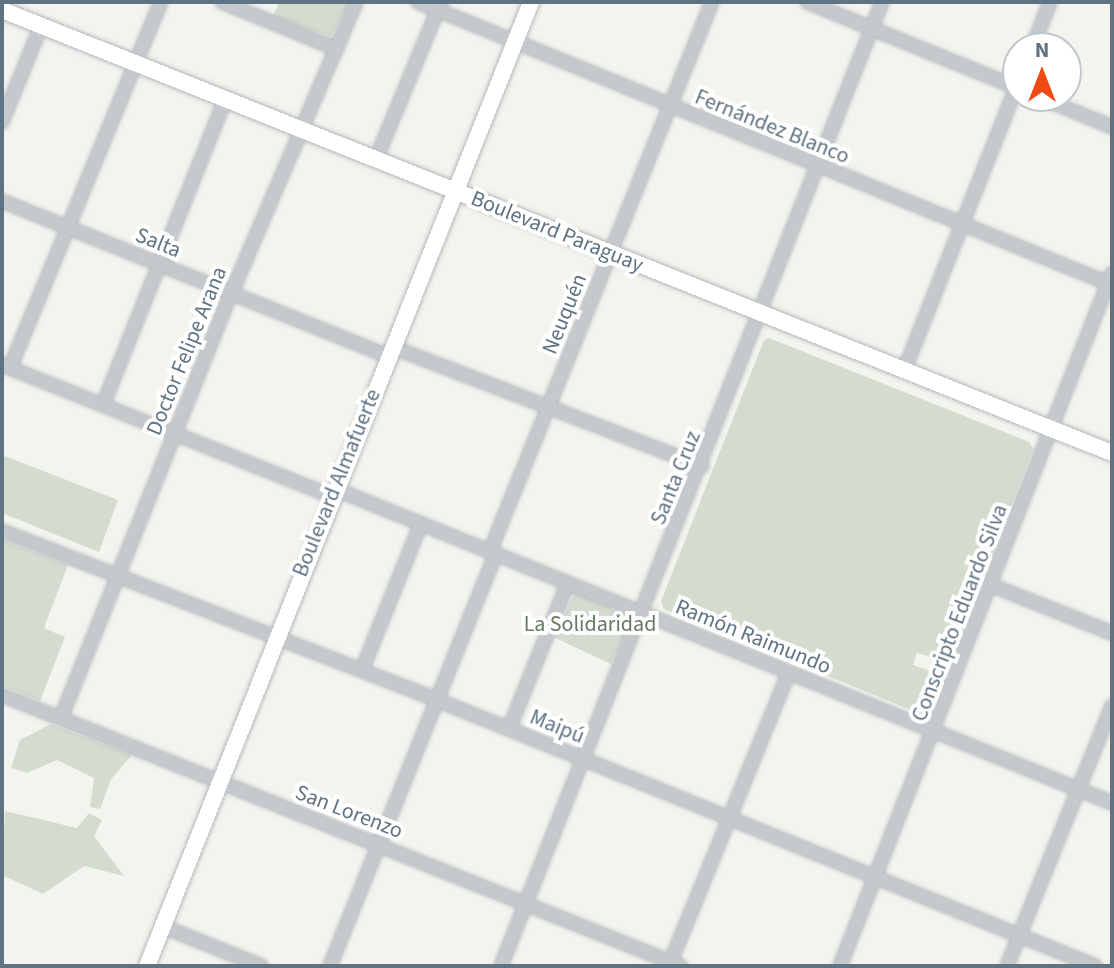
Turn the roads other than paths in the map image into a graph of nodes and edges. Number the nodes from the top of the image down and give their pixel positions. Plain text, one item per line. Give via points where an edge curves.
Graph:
1 (161, 2) edge
2 (222, 2) edge
3 (356, 2) edge
4 (418, 2) edge
5 (531, 2) edge
6 (712, 2) edge
7 (807, 2) edge
8 (882, 2) edge
9 (1050, 2) edge
10 (439, 6) edge
11 (2, 10) edge
12 (41, 26) junction
13 (872, 29) junction
14 (1038, 32) edge
15 (515, 43) junction
16 (337, 49) junction
17 (134, 62) junction
18 (1002, 80) edge
19 (225, 100) junction
20 (668, 107) junction
21 (1007, 112) edge
22 (1076, 112) edge
23 (2, 122) edge
24 (1112, 127) edge
25 (299, 129) junction
26 (376, 159) junction
27 (816, 167) junction
28 (455, 191) junction
29 (2, 201) edge
30 (961, 225) junction
31 (67, 228) junction
32 (611, 253) junction
33 (158, 265) junction
34 (1111, 281) edge
35 (231, 294) junction
36 (762, 314) junction
37 (390, 352) junction
38 (6, 367) edge
39 (904, 371) junction
40 (103, 405) junction
41 (548, 408) junction
42 (1053, 429) junction
43 (175, 434) junction
44 (1112, 453) edge
45 (702, 466) junction
46 (333, 493) junction
47 (421, 523) junction
48 (2, 531) edge
49 (493, 552) junction
50 (119, 577) junction
51 (568, 583) junction
52 (993, 586) junction
53 (643, 614) junction
54 (1112, 633) edge
55 (275, 638) junction
56 (362, 670) junction
57 (788, 674) junction
58 (2, 695) edge
59 (437, 700) junction
60 (1112, 706) edge
61 (61, 718) junction
62 (509, 729) junction
63 (935, 733) junction
64 (583, 758) junction
65 (218, 782) junction
66 (1079, 789) junction
67 (1112, 803) edge
68 (730, 817) junction
69 (378, 844) junction
70 (877, 876) junction
71 (526, 904) junction
72 (162, 926) junction
73 (1020, 934) junction
74 (674, 965) edge
75 (147, 966) edge
76 (261, 966) edge
77 (330, 966) edge
78 (501, 966) edge
79 (840, 966) edge
80 (1007, 966) edge
81 (1095, 966) edge

1 - 17 street
2 - 16 street
3 - 16 street, Doctor Felipe Arana
4 - 10 street, Fernández Blanco
5 - 15 main road, Boulevard Almafuerte
6 - 20 street, Neuquén
7 - 13 street
8 - 13 street, Santa Cruz
9 - 14 street
10 - 15 street, Fernández Blanco
10 - 26 street
11 - 12 main road, Boulevard Paraguay
12 - 17 main road, Boulevard Paraguay
12 - 23 street
13 - 18 street
13 - 27 street, Santa Cruz
15 - 20 street, Fernández Blanco
15 - 28 main road, Boulevard Almafuerte
16 - 25 street, Doctor Felipe Arana
17 - 19 main road, Boulevard Paraguay
17 - 31 street
19 - 25 main road, Boulevard Paraguay
19 - 33 street
20 - 27 street, Fernández Blanco
20 - 32 street, Neuquén
21 - 30 street
22 - 24 street
25 - 26 main road, Boulevard Paraguay
25 - 35 street, Doctor Felipe Arana
26 - 28 main road, Boulevard Paraguay
27 - 30 street, Fernández Blanco
27 - 36 street, Santa Cruz
28 - 32 main road, Boulevard Paraguay
28 - 37 main road, Boulevard Almafuerte
29 - 31 street, Salta
30 - 34 street, Fernández Blanco
30 - 39 street
31 - 33 street, Salta
31 - 38 street
32 - 36 main road, Boulevard Paraguay
32 - 41 street, Neuquén
33 - 35 street, Salta
33 - 40 street
34 - 42 street, Conscripto Eduardo Silva
35 - 37 street, Salta
35 - 43 street, Doctor Felipe Arana
36 - 39 main road, Boulevard Paraguay
36 - 45 street, Santa Cruz
37 - 41 street, Salta
37 - 46 main road, Boulevard Almafuerte
38 - 40 street, Ramón Raimundo
39 - 42 main road, Boulevard Paraguay
40 - 43 street, Ramón Raimundo
41 - 45 street, Salta
41 - 49 street, Neuquén
42 - 44 main road, Boulevard Paraguay
42 - 52 street, Conscripto Eduardo Silva
43 - 46 street, Ramón Raimundo
43 - 50 street, Doctor Felipe Arana
45 - 53 street, Santa Cruz
46 - 47 street, Ramón Raimundo
46 - 55 main road, Boulevard Almafuerte
47 - 49 street, Ramón Raimundo
47 - 56 street
48 - 50 street, Maipú
49 - 51 street, Ramón Raimundo
49 - 59 street, Neuquén
50 - 55 street, Maipú
50 - 61 street, Doctor Felipe Arana
51 - 53 street, Ramón Raimundo
51 - 62 street
52 - 54 street
52 - 63 street, Conscripto Eduardo Silva
53 - 57 street, Ramón Raimundo
53 - 64 street, Santa Cruz
55 - 56 street, Maipú
55 - 65 main road, Boulevard Almafuerte
56 - 59 street, Maipú
57 - 63 street, Ramón Raimundo
57 - 68 street
58 - 61 street, San Lorenzo
59 - 62 street, Maipú
59 - 69 street, Neuquén
60 - 66 street
61 - 65 street, San Lorenzo
62 - 64 street, Maipú
63 - 66 street, Ramón Raimundo
63 - 70 street, Conscripto Eduardo Silva
64 - 68 street, Maipú
64 - 71 street, Santa Cruz
65 - 69 street, San Lorenzo
65 - 72 main road, Boulevard Almafuerte
66 - 67 street, Ramón Raimundo
66 - 73 street
68 - 70 street, Maipú
68 - 74 street
69 - 71 street, San Lorenzo
69 - 77 street, Neuquén
70 - 73 street, Maipú
70 - 79 street, Conscripto Eduardo Silva
71 - 74 street, San Lorenzo
71 - 78 street, Santa Cruz
72 - 75 main road, Boulevard Almafuerte
72 - 76 street
73 - 80 street
73 - 81 street, Maipú

